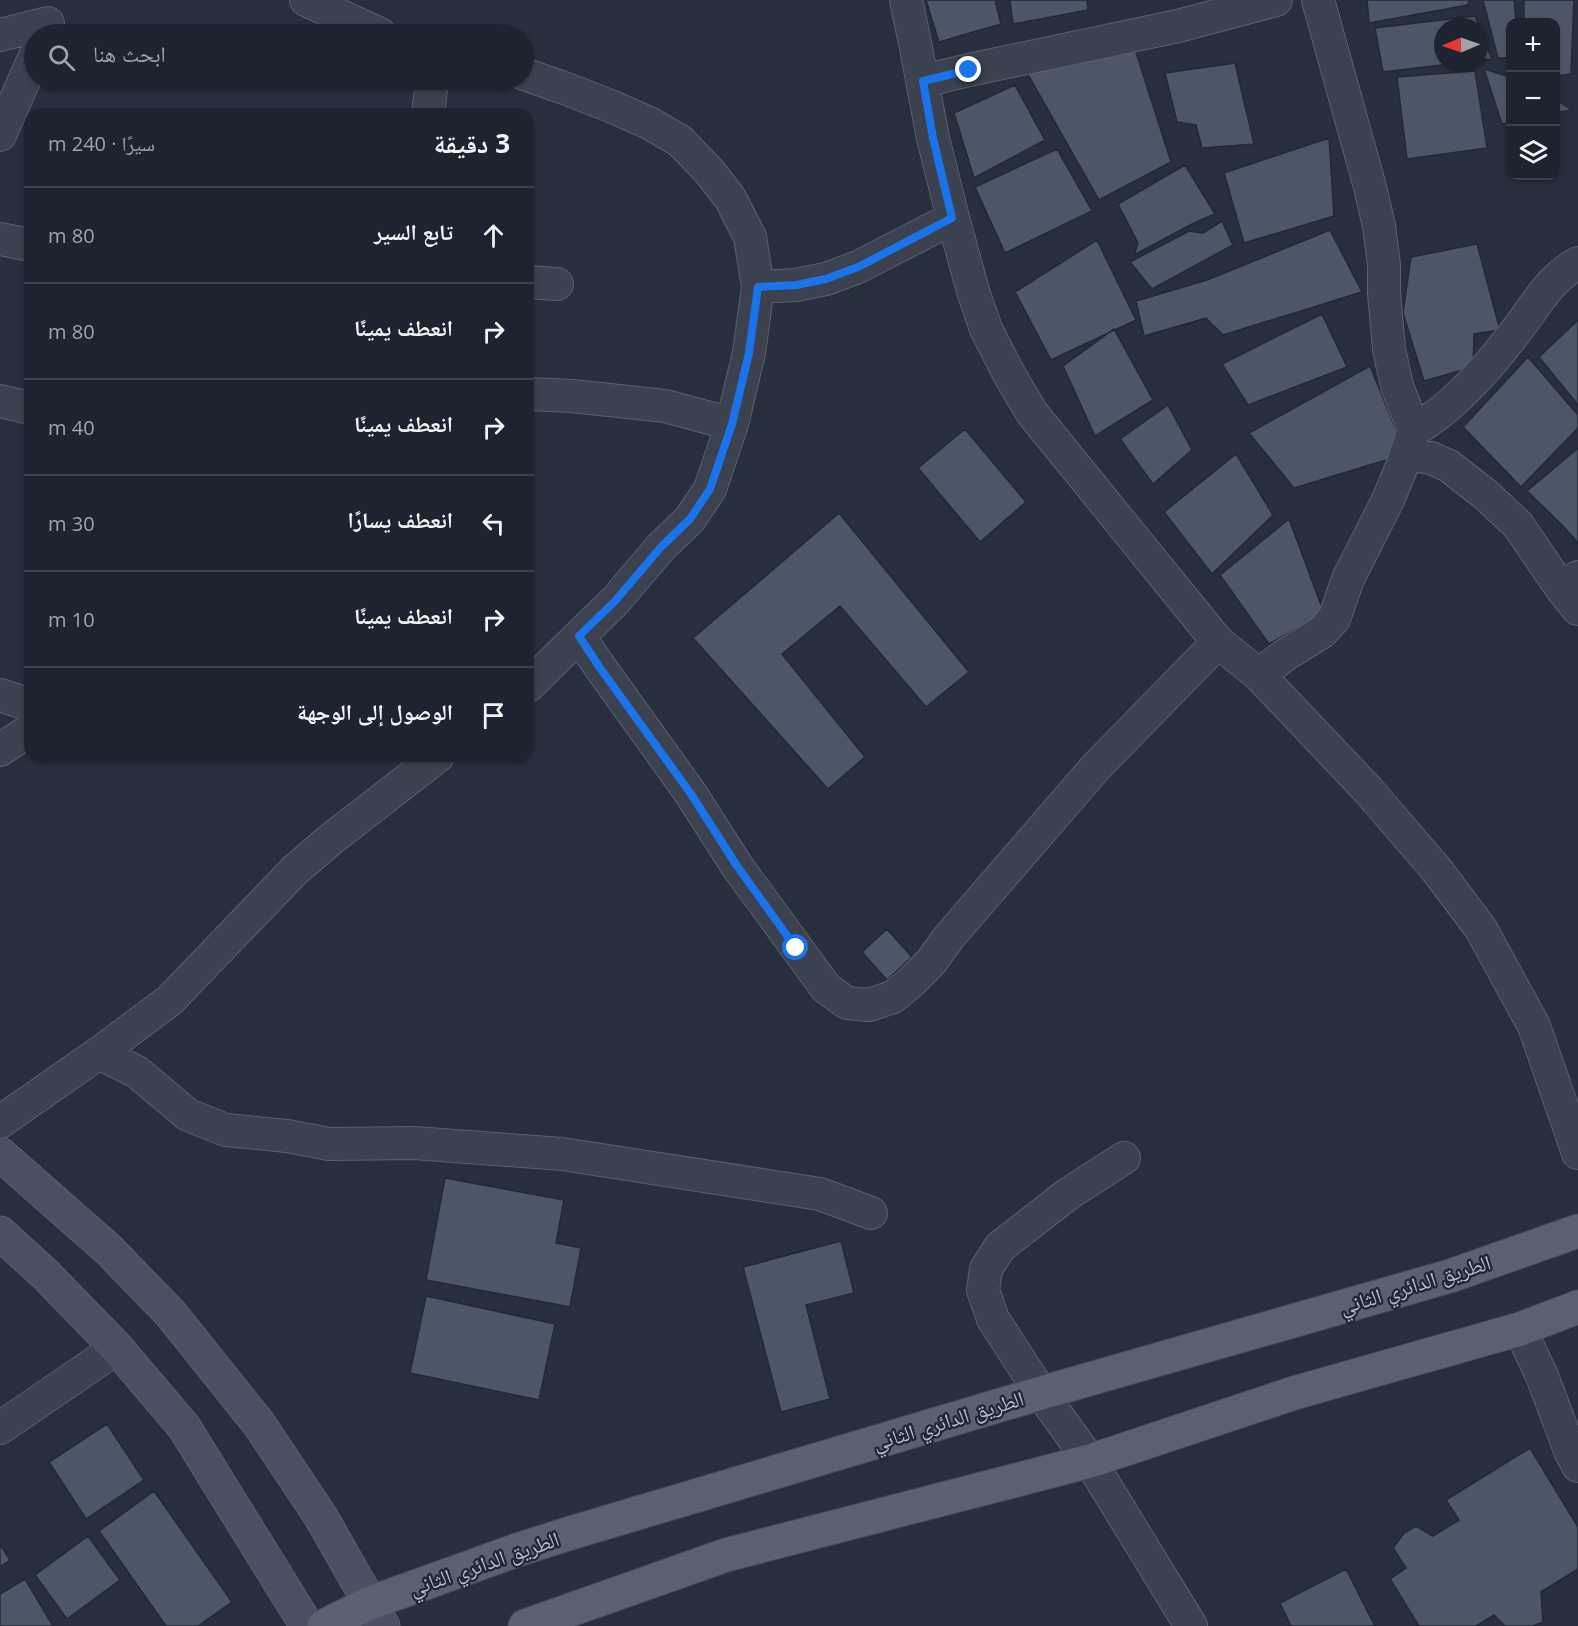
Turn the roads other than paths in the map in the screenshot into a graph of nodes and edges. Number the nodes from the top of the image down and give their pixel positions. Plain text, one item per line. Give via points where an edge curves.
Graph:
1 (306, 0) edge
2 (906, 0) edge
3 (1276, 0) edge
4 (1318, 0) edge
5 (50, 19) edge
6 (34, 24) edge
7 (358, 24) edge
8 (24, 27) edge
9 (0, 35) edge
10 (534, 77) edge
11 (24, 81) edge
12 (923, 81) junction
13 (431, 90) edge
14 (429, 108) edge
15 (0, 135) edge
16 (952, 218) junction
17 (0, 239) edge
18 (24, 244) edge
19 (1578, 263) edge
20 (758, 287) junction
21 (534, 394) edge
22 (0, 402) edge
23 (24, 407) edge
24 (732, 424) junction
25 (1410, 442) junction
26 (1572, 591) edge
27 (579, 636) junction
28 (1218, 642) junction
29 (1259, 675) junction
30 (534, 680) edge
31 (0, 695) edge
32 (24, 703) edge
33 (24, 734) edge
34 (0, 750) edge
35 (430, 762) edge
36 (99, 1053) junction
37 (0, 1122) edge
38 (1578, 1153) edge
39 (0, 1154) edge
40 (1124, 1158) dead end
41 (871, 1213) dead end
42 (1578, 1231) edge
43 (0, 1233) edge
44 (1578, 1307) edge
45 (1520, 1329) junction
46 (117, 1348) junction
47 (1041, 1393) junction
48 (0, 1428) edge
49 (1090, 1461) junction
50 (1578, 1466) edge
51 (376, 1614) edge
52 (307, 1626) edge
53 (324, 1626) edge
54 (525, 1626) edge
55 (1191, 1626) edge

1 - 7 street
2 - 12 street
3 - 12 street via 1178,26
4 - 25 street via 1370,187 1384,266 1389,349
5 - 6 street
8 - 9 street
10 - 20 street via 614,107 680,141 730,198 750,237
11 - 15 street
12 - 16 street
13 - 14 street
16 - 20 street via 858,267 826,279
16 - 28 street via 986,328 1032,413
17 - 18 street
19 - 25 street via 1546,289 1521,325 1465,390
20 - 24 street via 749,353
21 - 24 street via 665,406
22 - 23 street
24 - 27 street via 710,489 690,519
25 - 26 street via 1486,495 1518,525
25 - 29 street via 1334,619 1322,632
27 - 28 street via 826,988 847,1003 869,1005 893,997 931,962 1096,767
27 - 30 street
28 - 29 street
29 - 38 street via 1368,790 1481,929 1534,1026
31 - 32 street
33 - 34 street
35 - 36 street via 295,870 170,1000
36 - 37 street
36 - 41 street via 137,1072 188,1115 226,1130 329,1144 414,1143 562,1154 820,1194
39 - 51 main road via 109,1251 171,1314 259,1424 321,1517
40 - 47 street via 1068,1194 1000,1246 986,1269 983,1290 993,1319
42 - 47 main road, الطريق الدائري الثاني via 1450,1276
43 - 46 main road
44 - 45 main road
45 - 49 main road via 1294,1393
45 - 50 street
46 - 48 street
46 - 52 main road via 184,1427
47 - 49 street
47 - 51 main road, الطريق الدائري الثاني via 517,1550
49 - 54 main road via 726,1555
49 - 55 street
51 - 53 main road, الطريق الدائري الثاني

